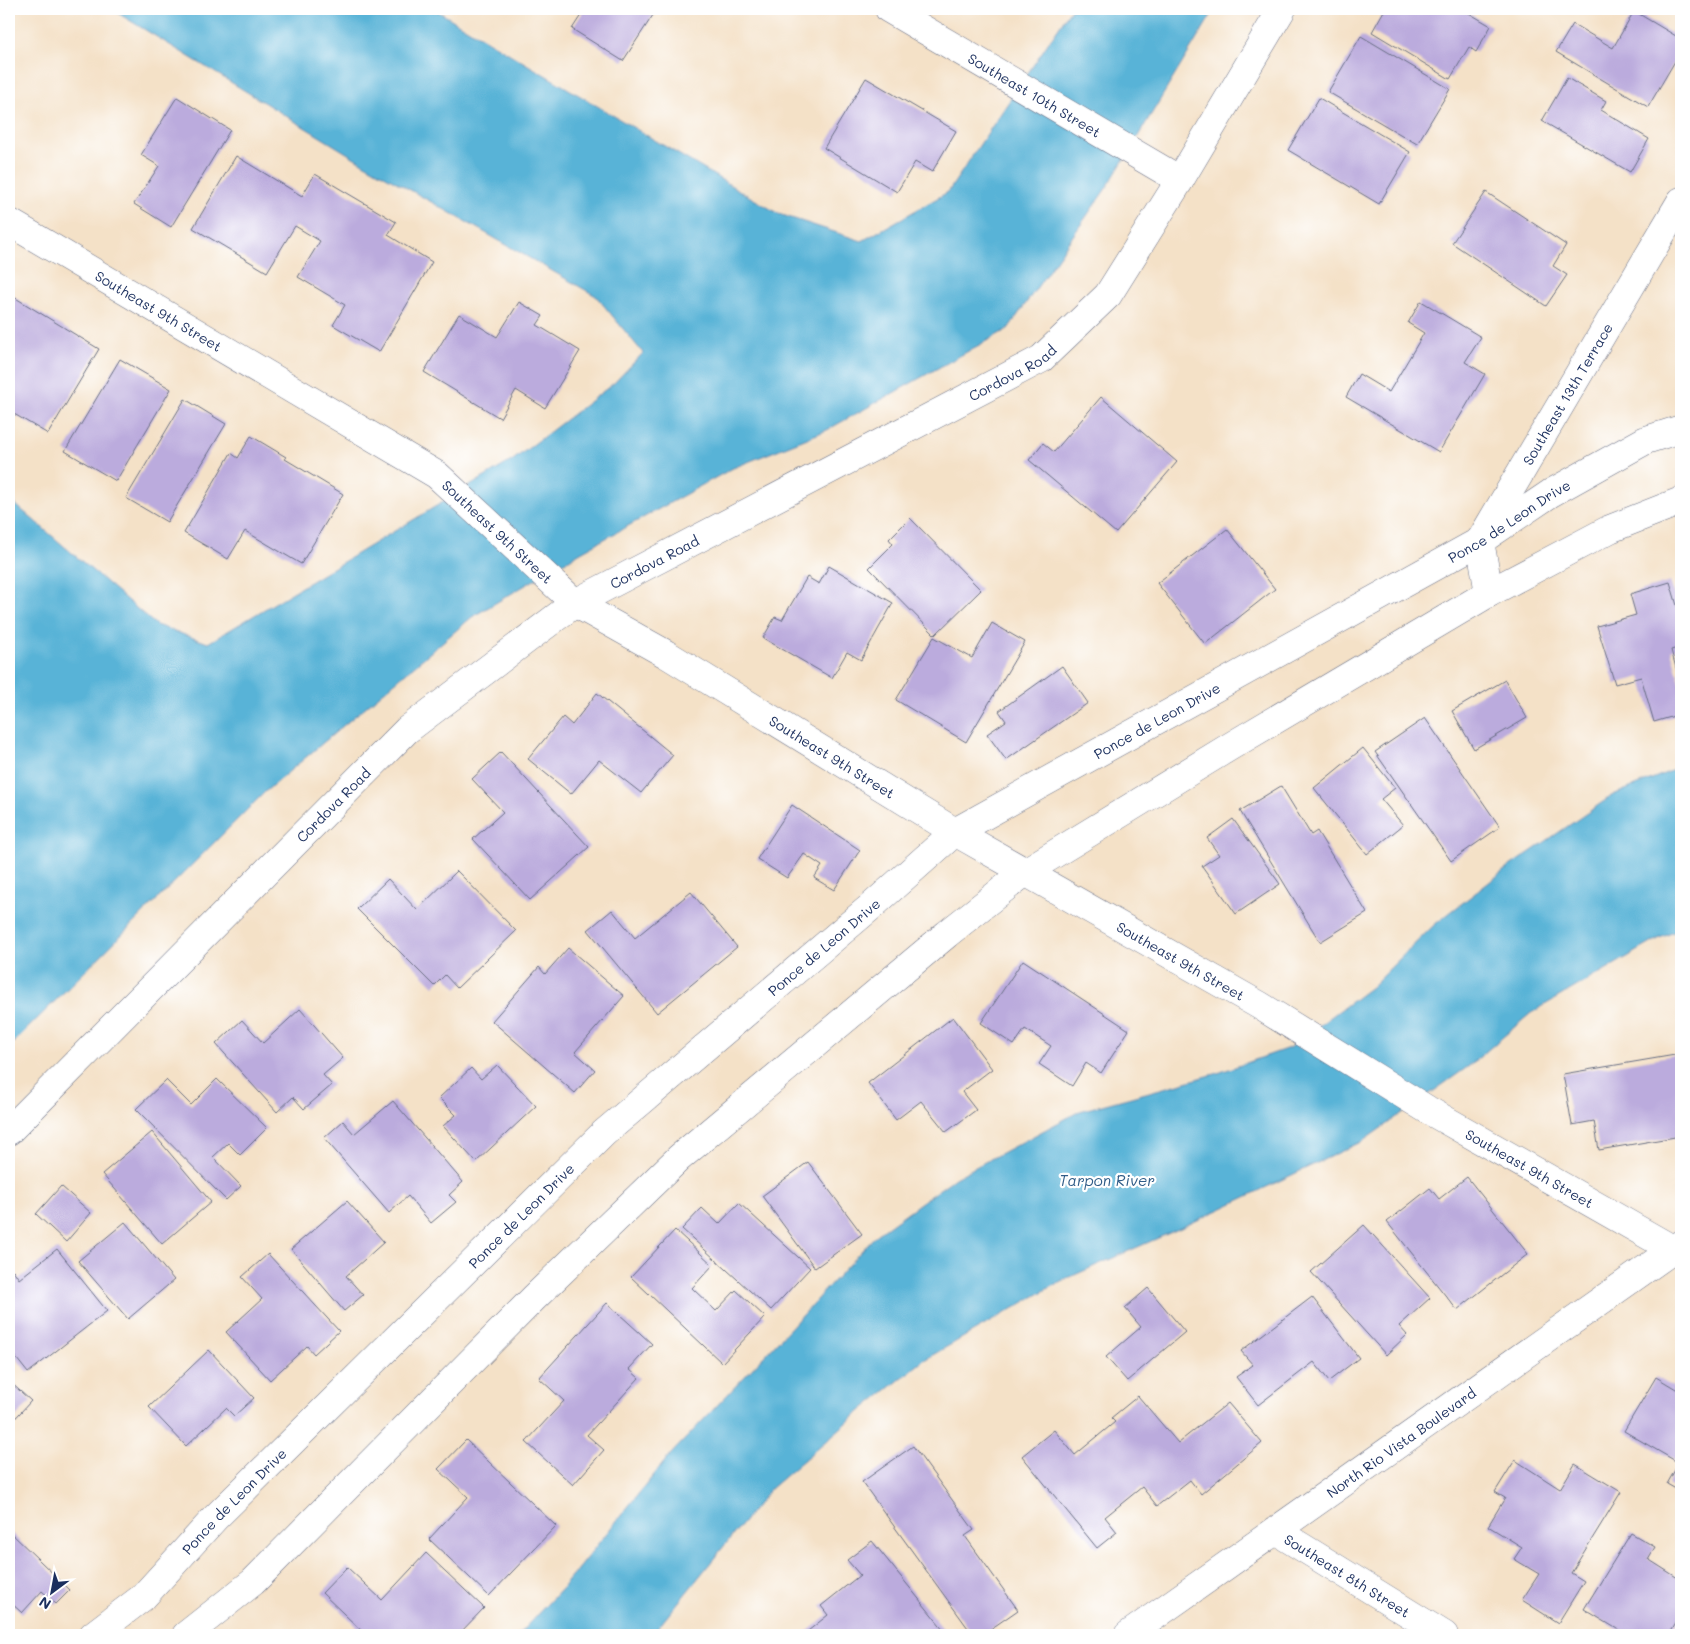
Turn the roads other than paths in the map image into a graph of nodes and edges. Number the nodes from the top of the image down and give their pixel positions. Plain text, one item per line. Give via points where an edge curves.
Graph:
1 (890, 9) edge
2 (1282, 9) edge
3 (1180, 180) junction
4 (1681, 202) edge
5 (9, 222) edge
6 (1681, 429) edge
7 (1681, 501) edge
8 (1480, 541) junction
9 (1489, 593) junction
10 (575, 603) junction
11 (955, 832) junction
12 (1025, 872) junction
13 (9, 1131) edge
14 (1679, 1249) edge
15 (1276, 1531) junction
16 (93, 1635) edge
17 (186, 1635) edge
18 (1128, 1635) edge
19 (1444, 1635) edge

1 - 3 street, Southeast 10th Street
2 - 3 street, Cordova Road
3 - 10 street, Cordova Road via 1108,295 1041,359
4 - 8 street, Southeast 13th Terrace
5 - 10 street, Southeast 9th Street via 437,475
6 - 8 street, Ponce de Leon Drive via 1637,444 1551,493
7 - 9 street via 1610,529
8 - 9 street
8 - 11 street, Ponce de Leon Drive
9 - 12 street
10 - 11 street, Southeast 9th Street via 666,654
10 - 13 street, Cordova Road via 407,730
11 - 12 street, Southeast 9th Street
11 - 16 street, Ponce de Leon Drive via 604,1133 215,1518 143,1597
12 - 14 street, Southeast 9th Street via 1259,1005 1428,1110
12 - 17 street via 679,1158 534,1298 253,1582
14 - 15 street, North Rio Vista Boulevard
15 - 18 street, North Rio Vista Boulevard
15 - 19 street, Southeast 8th Street

